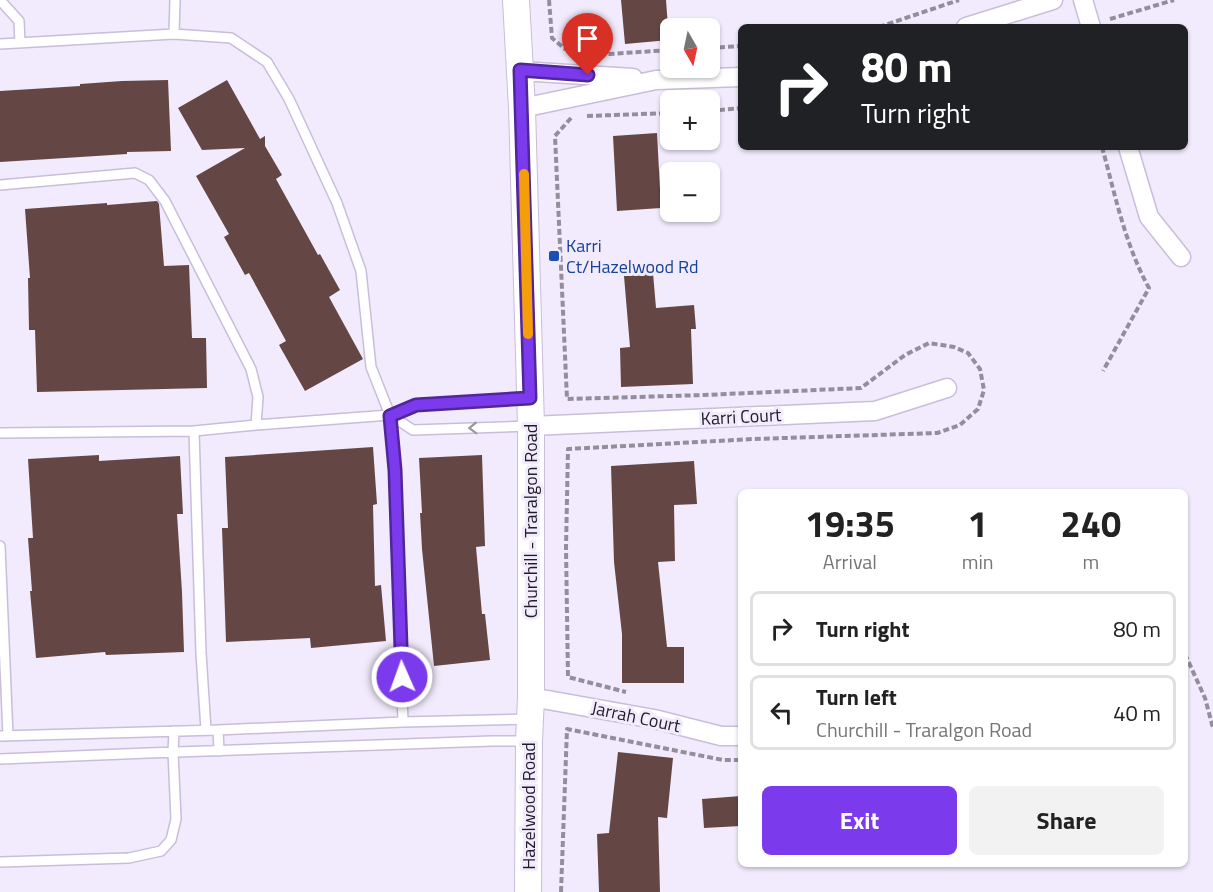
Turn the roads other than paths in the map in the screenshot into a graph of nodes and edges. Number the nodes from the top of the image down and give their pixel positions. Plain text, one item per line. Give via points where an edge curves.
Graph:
1 (0, 0) edge
2 (175, 0) edge
3 (516, 0) edge
4 (1083, 0) edge
5 (1048, 1) edge
6 (975, 24) edge
7 (1090, 24) edge
8 (174, 34) junction
9 (20, 43) junction
10 (0, 44) edge
11 (520, 70) junction
12 (738, 77) edge
13 (656, 80) junction
14 (522, 108) junction
15 (1129, 150) edge
16 (0, 185) edge
17 (1181, 257) dead end
18 (947, 388) dead end
19 (530, 398) junction
20 (390, 416) junction
21 (256, 425) junction
22 (531, 426) junction
23 (194, 431) junction
24 (0, 433) edge
25 (0, 546) edge
26 (530, 719) junction
27 (403, 722) junction
28 (206, 730) junction
29 (218, 730) junction
30 (174, 731) junction
31 (148, 732) junction
32 (4, 736) edge
33 (738, 736) edge
34 (219, 751) junction
35 (173, 752) junction
36 (148, 753) junction
37 (0, 759) edge
38 (0, 862) edge
39 (528, 892) edge

1 - 9 lane via 19,21
2 - 8 lane
3 - 11 main road
4 - 7 street
5 - 6 street
8 - 9 lane
8 - 20 lane via 231,38 267,62 289,99 337,203 361,271 371,367
9 - 10 lane
11 - 13 street
11 - 14 main road
12 - 13 street
13 - 14 street
14 - 19 main road, Churchill - Traralgon Road
15 - 17 street via 1149,217
16 - 21 lane via 135,173 149,180 165,201 251,369 258,397
18 - 22 street, Karri Court via 875,411
19 - 20 lane via 416,405
19 - 22 main road, Churchill - Traralgon Road
20 - 21 lane
22 -> 20 lane via 413,430
20 - 27 lane
21 - 23 lane
22 - 26 main road, Churchill - Traralgon Road
23 - 24 lane
23 - 28 lane
25 - 32 lane
26 - 27 lane
26 - 33 street, Jarrah Court via 654,719 722,736
26 - 34 lane via 492,741
26 - 39 main road, Hazelwood Road
27 - 29 lane
28 - 29 lane
28 - 30 lane
29 - 34 lane
30 - 31 lane
30 - 35 lane
31 - 32 lane
31 - 36 lane
34 - 35 lane
35 - 36 lane
35 - 38 lane via 176,819 171,840 161,851 129,858
36 - 37 lane

